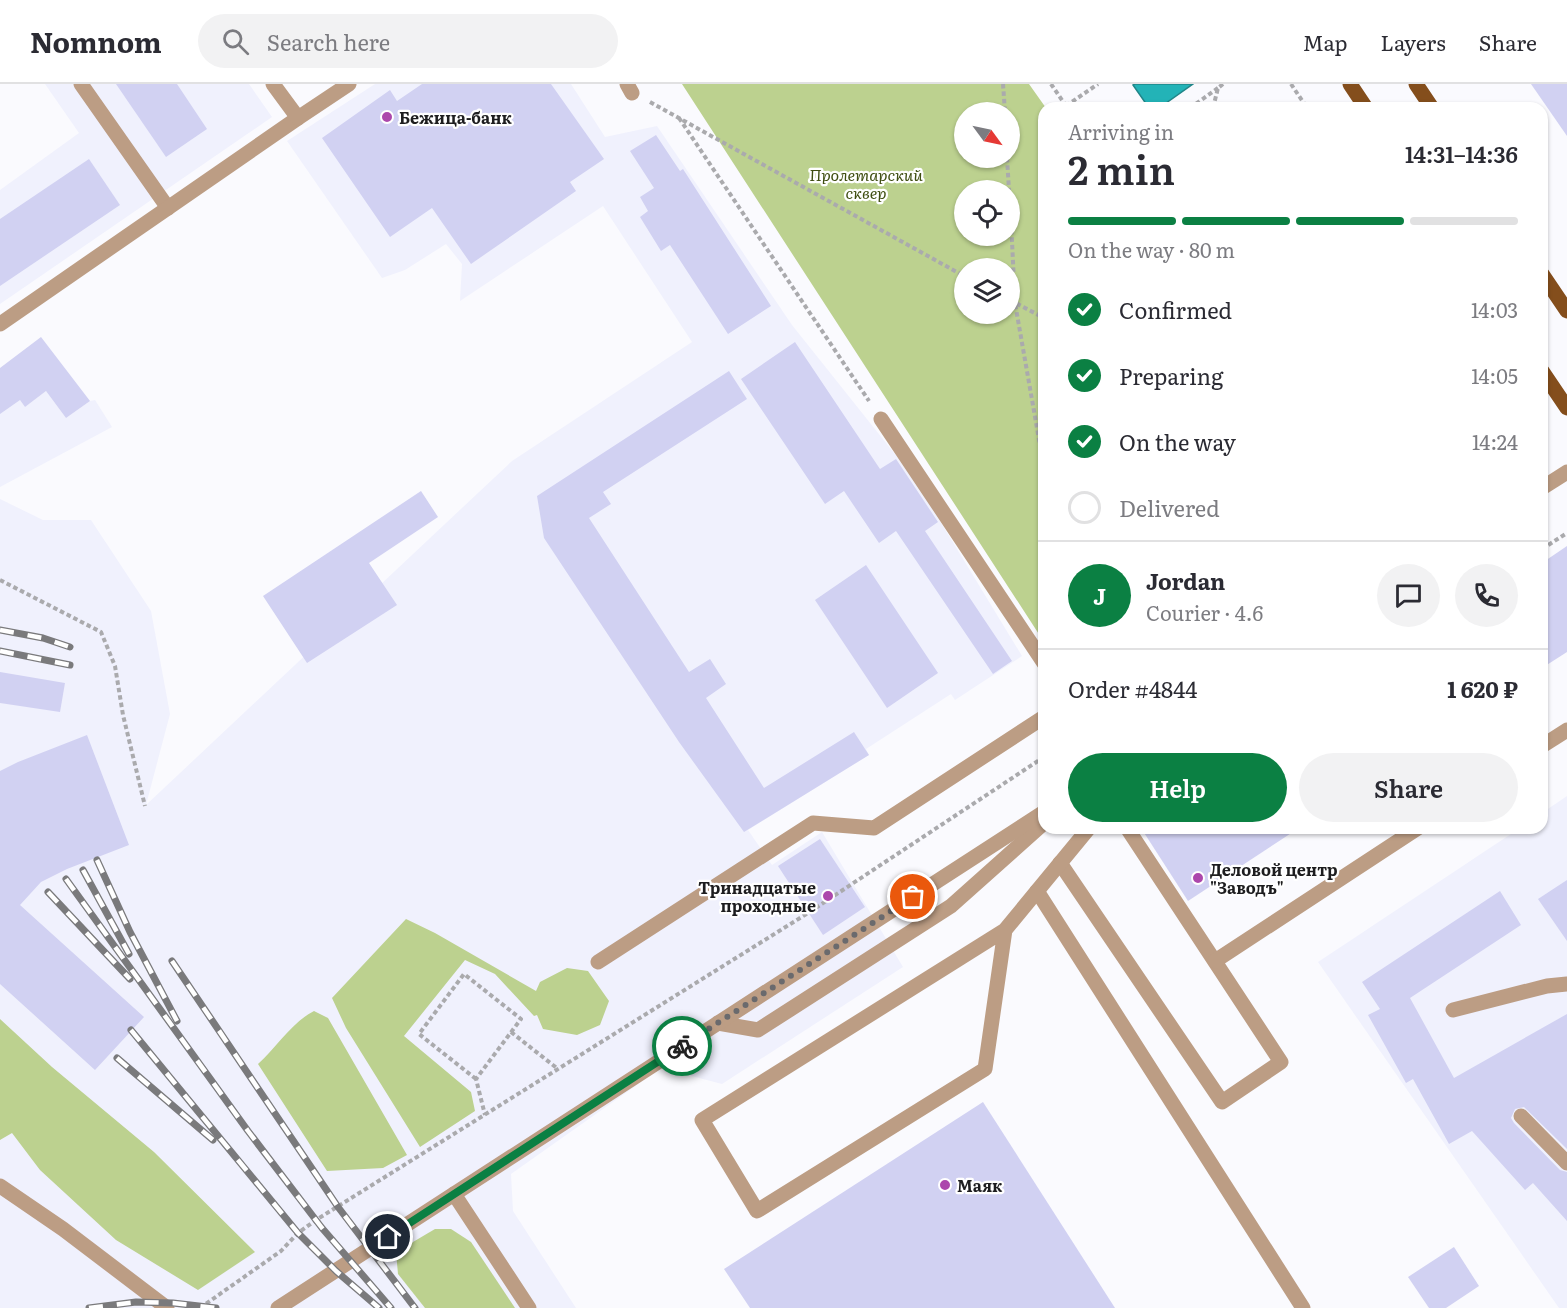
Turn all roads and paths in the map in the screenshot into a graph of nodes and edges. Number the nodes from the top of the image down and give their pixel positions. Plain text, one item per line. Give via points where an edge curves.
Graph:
1 (81, 84) edge
2 (273, 84) edge
3 (349, 84) edge
4 (1003, 84) edge
5 (1051, 84) edge
6 (1098, 84) edge
7 (1223, 84) edge
8 (1291, 84) edge
9 (1350, 84) edge
10 (1416, 84) edge
11 (630, 88) edge
12 (1218, 88) junction
13 (1004, 102) edge
14 (1063, 102) edge
15 (1073, 102) edge
16 (1198, 102) edge
17 (1214, 102) edge
18 (1303, 102) edge
19 (1362, 102) edge
20 (1428, 102) edge
21 (298, 118) junction
22 (679, 118) junction
23 (168, 208) junction
24 (954, 270) edge
25 (1548, 283) edge
26 (1020, 306) edge
27 (1567, 311) edge
28 (1038, 315) edge
29 (0, 324) edge
30 (1019, 324) edge
31 (1548, 380) edge
32 (1567, 408) edge
33 (881, 419) joint
34 (1038, 434) edge
35 (1567, 472) edge
36 (1548, 484) edge
37 (1567, 533) edge
38 (1548, 545) edge
39 (0, 580) edge
40 (1038, 654) edge
41 (1038, 721) edge
42 (1567, 730) edge
43 (1548, 742) edge
44 (1038, 761) edge
45 (145, 806) dead end
46 (1038, 816) edge
47 (1038, 828) edge
48 (1084, 834) edge
49 (1131, 834) edge
50 (1409, 834) edge
51 (1060, 863) junction
52 (1037, 891) junction
53 (1005, 930) junction
54 (1215, 961) junction
55 (598, 962) dead end
56 (1567, 984) edge
57 (1453, 1010) dead end
58 (718, 1023) junction
59 (511, 1032) junction
60 (558, 1069) junction
61 (476, 1079) junction
62 (484, 1115) junction
63 (1521, 1116) dead end
64 (1567, 1163) edge
65 (0, 1186) edge
66 (454, 1194) junction
67 (167, 1308) edge
68 (200, 1308) edge
69 (278, 1308) edge
70 (529, 1308) edge
71 (1303, 1308) edge

1 - 23 street
2 - 21 street
3 - 21 street
4 - 13 path
5 - 14 path
6 - 15 path
7 - 12 path
8 - 18 path
9 - 19 main road
10 - 20 main road
11 - 22 path
12 - 16 path
12 - 17 path
21 - 23 street
22 - 24 path
22 - 33 path
23 - 29 street
25 - 27 main road
26 - 28 path
30 - 34 path
31 - 32 main road
33 - 40 street
35 - 36 street
37 - 38 path
39 - 45 path via 101,632 115,666
41 - 55 street via 874,828 813,823
42 - 43 street
44 - 60 path via 808,913
46 - 58 street
47 - 58 street via 951,906 758,1030
48 - 51 street
49 - 54 street
50 - 54 street
51 - 52 street
51 - 54 street via 1222,1102 1281,1062
52 - 53 street
52 - 71 street
53 - 53 street via 985,1069 757,1211 702,1120
56 - 57 street
58 - 66 street
59 - 60 path
59 - 61 path
59 - 61 path via 522,1019 464,974 419,1034
60 - 62 path
61 - 62 path
62 - 68 path via 316,1220 281,1251
63 - 64 street
65 - 67 street
66 - 69 street
66 - 70 street

